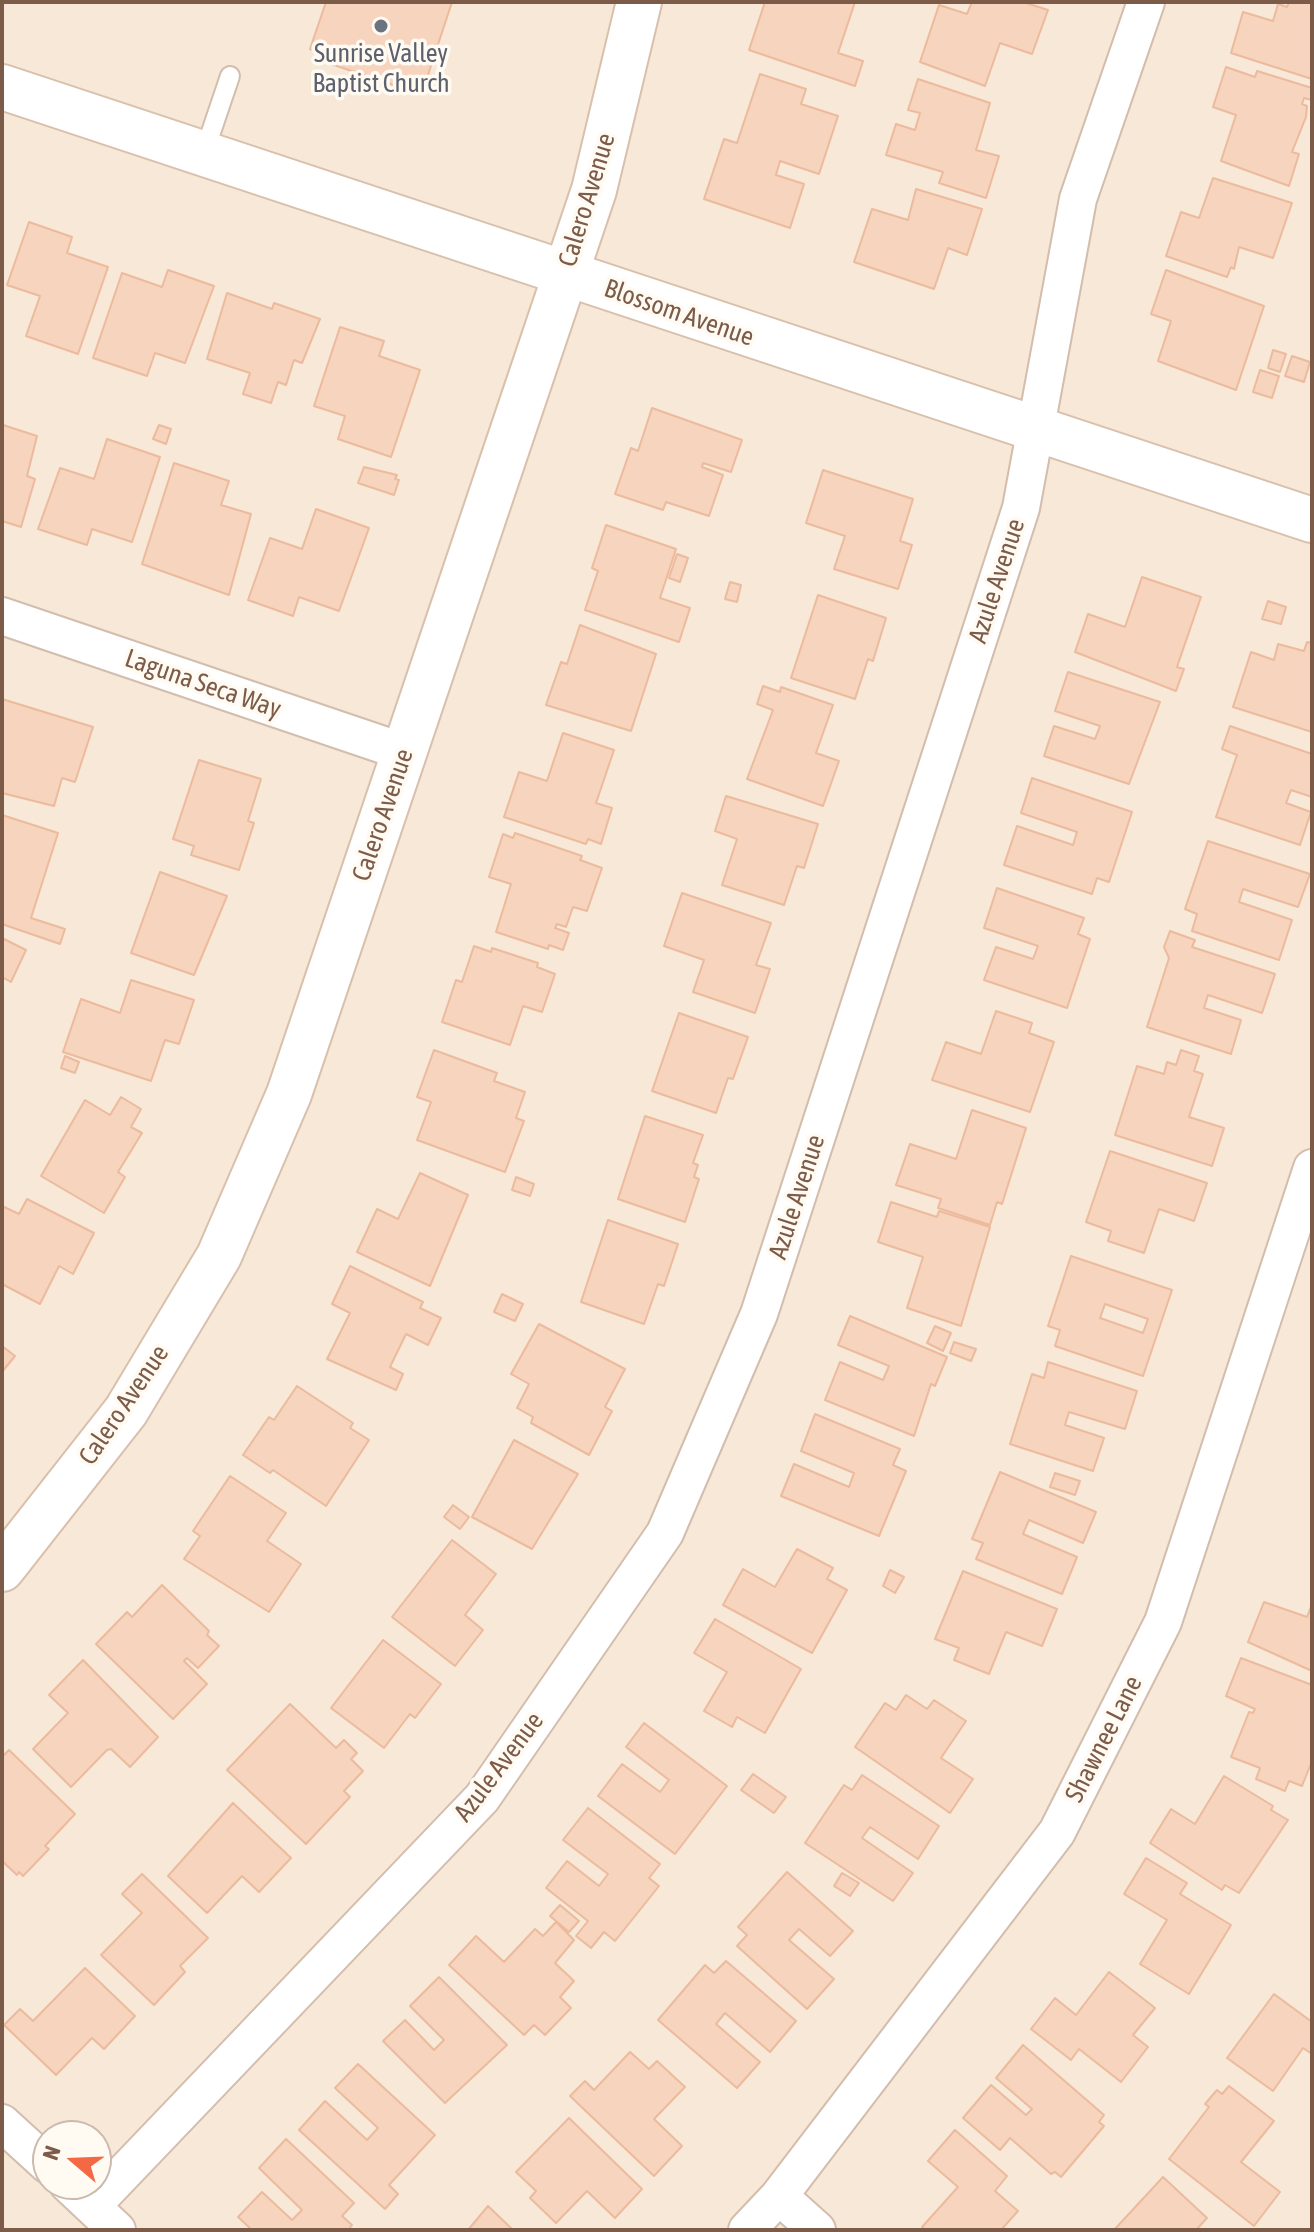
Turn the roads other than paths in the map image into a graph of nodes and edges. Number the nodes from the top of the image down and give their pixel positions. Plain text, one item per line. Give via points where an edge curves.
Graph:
1 (639, 2) edge
2 (1146, 2) edge
3 (230, 76) dead end
4 (2, 87) edge
5 (204, 154) junction
6 (565, 274) junction
7 (1034, 430) junction
8 (1312, 520) edge
9 (2, 616) edge
10 (404, 752) junction
11 (1312, 1168) edge
12 (2, 1569) edge
13 (2, 2123) edge
14 (32, 2150) edge
15 (779, 2196) junction
16 (92, 2207) edge
17 (747, 2230) edge
18 (817, 2230) edge

1 - 6 street, Calero Avenue via 594,190
2 - 7 street, Azule Avenue via 1078,199
3 - 5 lane
4 - 5 street, Blossom Avenue
5 - 6 street, Blossom Avenue
6 - 7 street, Blossom Avenue
6 - 10 street, Calero Avenue
7 - 8 street, Blossom Avenue
7 - 16 street, Azule Avenue via 1021,508 759,1314 665,1533 482,1798
9 - 10 street, Laguna Seca Way
10 - 12 street, Calero Avenue via 289,1094 219,1256 126,1411
11 - 15 street, Shawnee Lane via 1163,1622 1057,1832
13 - 14 street
15 - 17 street, Shawnee Lane
15 - 18 street

